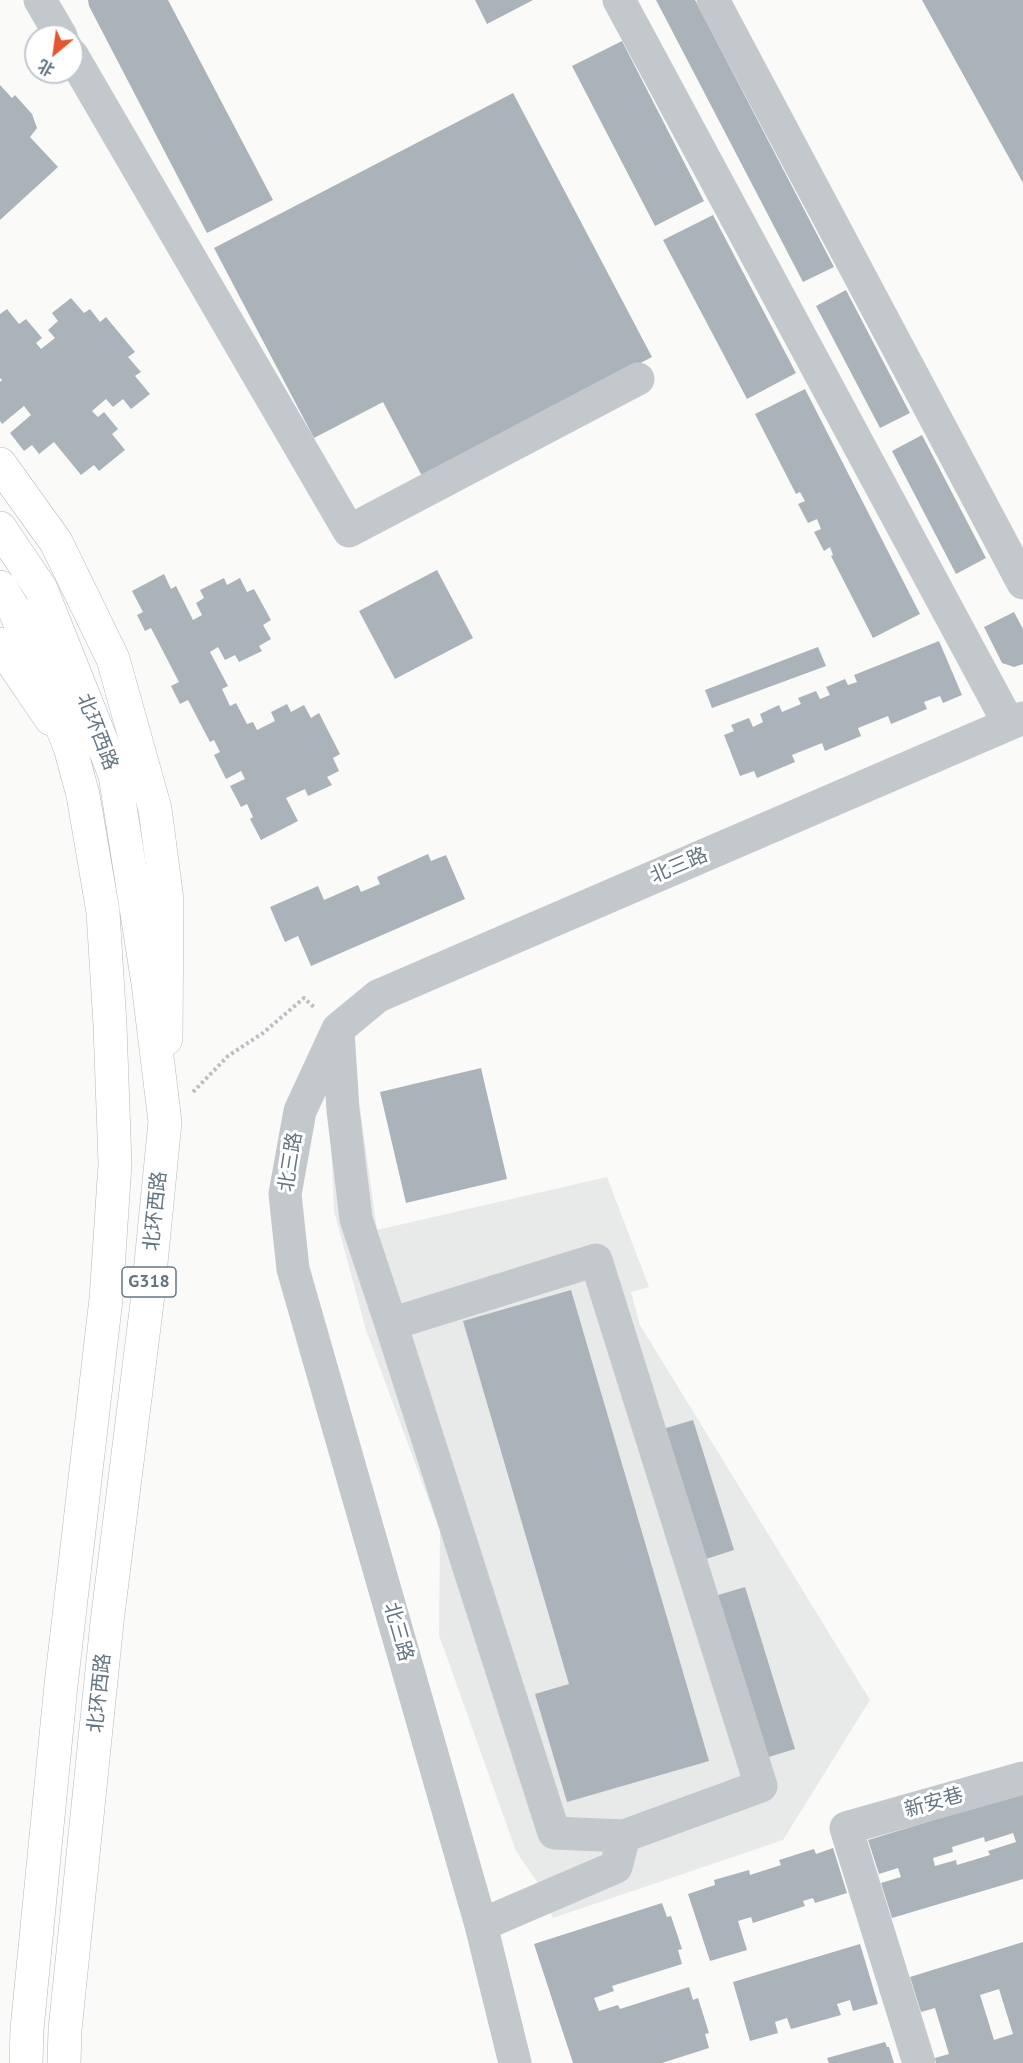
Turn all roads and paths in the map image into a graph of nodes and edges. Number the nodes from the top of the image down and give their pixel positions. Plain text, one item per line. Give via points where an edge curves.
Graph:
1 (40, 0) edge
2 (619, 0) edge
3 (713, 0) edge
4 (54, 24) edge
5 (84, 76) edge
6 (638, 379) dead end
7 (0, 464) edge
8 (0, 528) edge
9 (1023, 583) edge
10 (0, 586) edge
11 (0, 644) edge
12 (1016, 721) edge
13 (70, 747) junction
14 (338, 1029) junction
15 (165, 1122) junction
16 (391, 1324) junction
17 (1023, 1778) edge
18 (624, 1836) junction
19 (481, 1925) junction
20 (26, 2063) edge
21 (64, 2063) edge
22 (515, 2063) edge
23 (919, 2063) edge

1 - 4 street
2 - 12 street
3 - 9 street
5 - 6 street via 349,531
7 - 15 main road via 56,542 113,659 155,809 166,900
8 - 15 main road, 北环西路 / G318 via 41,589 115,775
10 - 13 main road, 北环西路 / G318 via 15,611
11 - 13 main road
12 - 14 street, 北三路 via 378,996
13 - 20 main road, 北环西路 / G318 via 83,795 103,912 115,1164 106,1299 61,1685
14 - 15 path via 304,998 228,1056
14 - 16 street via 356,1219
14 - 19 street, 北三路 via 300,1111 296,1131 285,1194 293,1269
15 - 21 main road, 北环西路 / G318 via 107,1622
16 - 18 street via 554,1833
16 - 18 street via 596,1260 761,1786
17 - 23 street, 新安巷 via 846,1828
18 - 19 street via 616,1867
19 - 22 street, 北三路

